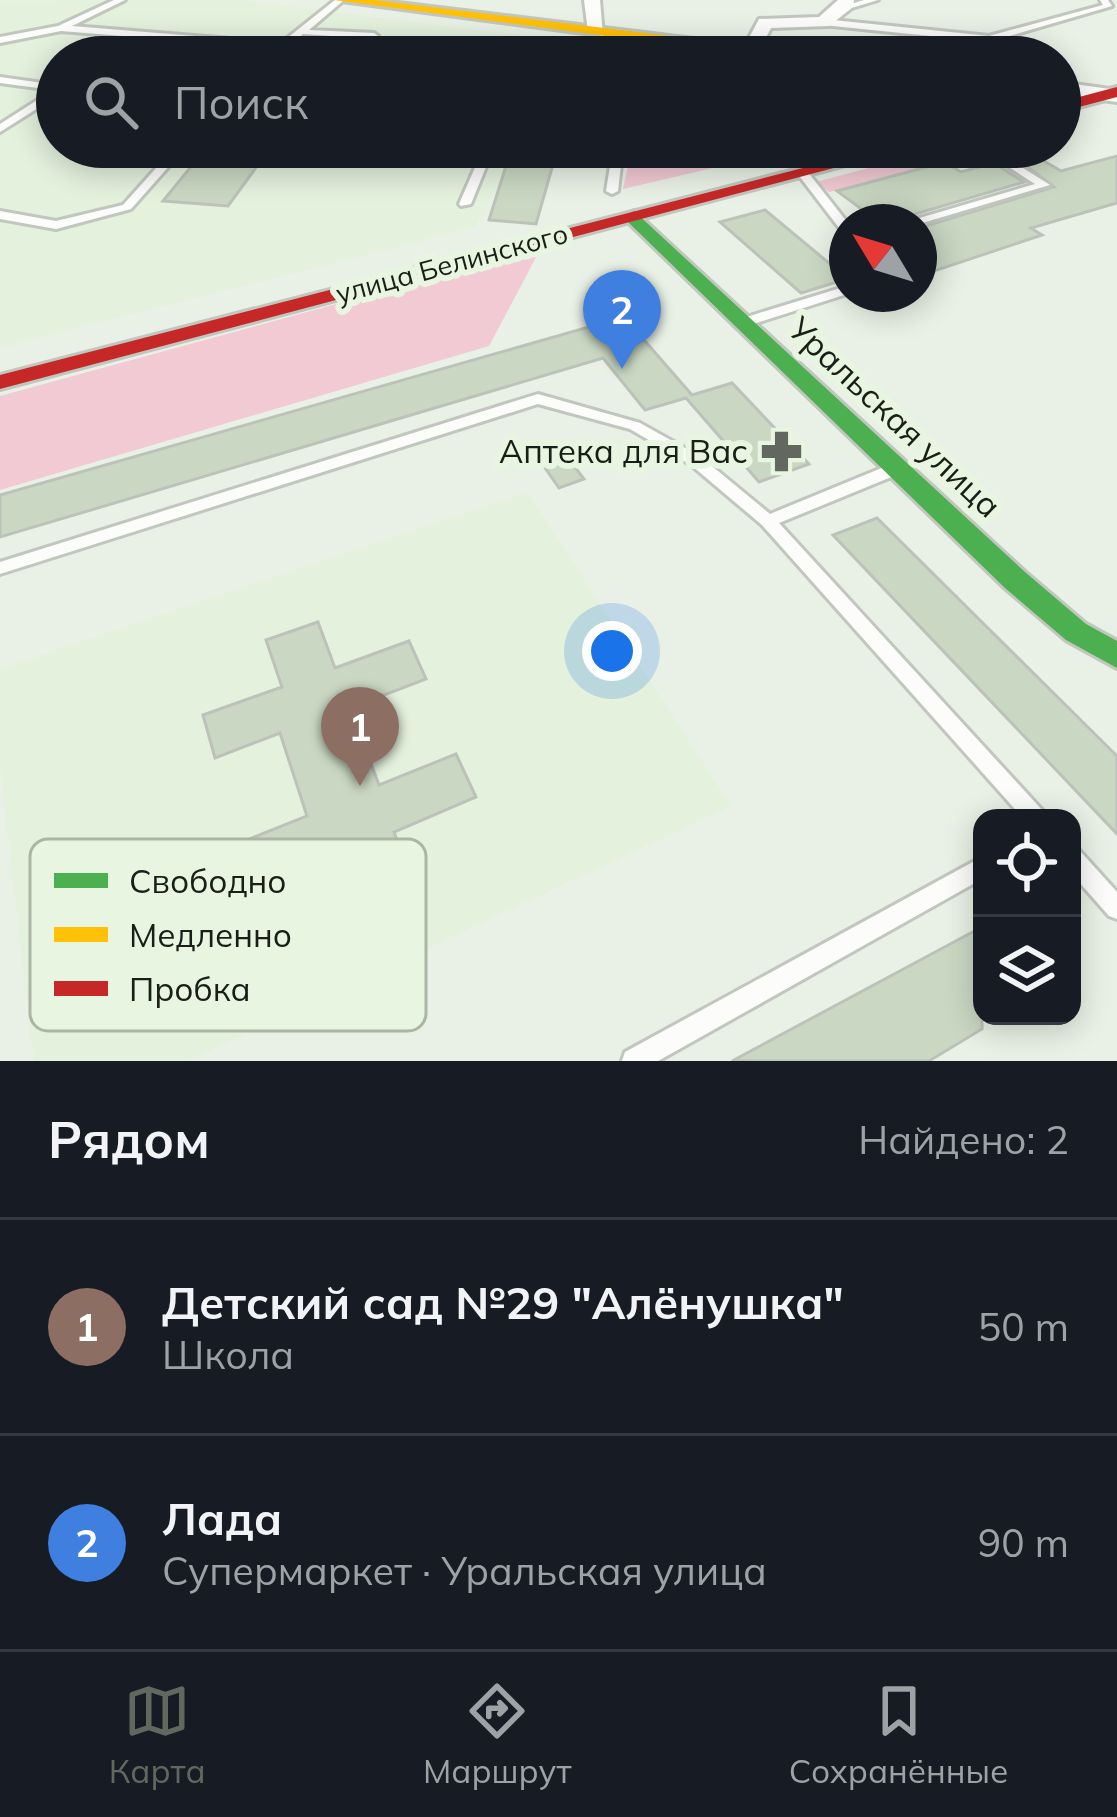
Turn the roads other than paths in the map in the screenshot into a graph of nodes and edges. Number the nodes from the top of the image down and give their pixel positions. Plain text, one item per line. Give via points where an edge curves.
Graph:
1 (121, 0) edge
2 (341, 0) edge
3 (592, 0) edge
4 (874, 0) edge
5 (1104, 0) edge
6 (846, 4) edge
7 (823, 22) junction
8 (61, 28) junction
9 (304, 32) junction
10 (597, 32) junction
11 (131, 34) junction
12 (128, 36) edge
13 (156, 36) edge
14 (298, 36) edge
15 (374, 36) dead end
16 (503, 36) edge
17 (574, 36) edge
18 (606, 36) edge
19 (758, 36) edge
20 (960, 36) edge
21 (1000, 36) edge
22 (0, 40) edge
23 (0, 80) edge
24 (36, 86) edge
25 (1081, 90) edge
26 (1115, 94) edge
27 (1081, 102) edge
28 (36, 104) edge
29 (0, 129) edge
30 (163, 168) edge
31 (480, 168) edge
32 (615, 168) edge
33 (822, 168) edge
34 (1017, 168) edge
35 (802, 173) junction
36 (612, 191) dead end
37 (465, 204) dead end
38 (829, 207) edge
39 (0, 215) edge
40 (937, 215) edge
41 (634, 217) junction
42 (829, 295) edge
43 (742, 322) junction
44 (0, 382) edge
45 (896, 469) junction
46 (768, 521) junction
47 (0, 568) edge
48 (1117, 656) edge
49 (1028, 809) edge
50 (1081, 868) edge
51 (973, 872) edge
52 (1117, 908) edge
53 (634, 1061) edge

1 - 8 lane
2 - 9 lane
2 - 16 street
3 - 10 street
4 - 6 lane
5 - 21 lane via 1108,6
6 - 7 street
7 - 19 street via 765,23
7 - 20 lane
8 - 11 lane
8 - 22 lane
9 - 14 lane
9 - 15 lane
10 - 17 street
10 - 18 street
11 - 12 lane
11 - 13 lane
23 - 24 lane
25 - 26 street
26 - 27 street
28 - 29 lane
30 - 39 lane via 127,207 56,226
31 - 37 lane
32 - 36 lane
33 - 35 street, улица Белинского
34 - 40 lane via 1044,185
35 - 38 lane
35 - 41 street, улица Белинского
41 - 43 street, Уральская улица
41 - 44 street, улица Белинского
42 - 43 lane
43 - 45 street, Уральская улица
45 - 46 lane
45 - 48 street, Уральская улица via 1061,620
46 - 47 lane via 696,461 635,426 538,399
46 - 49 lane
50 - 52 lane
51 - 53 lane

